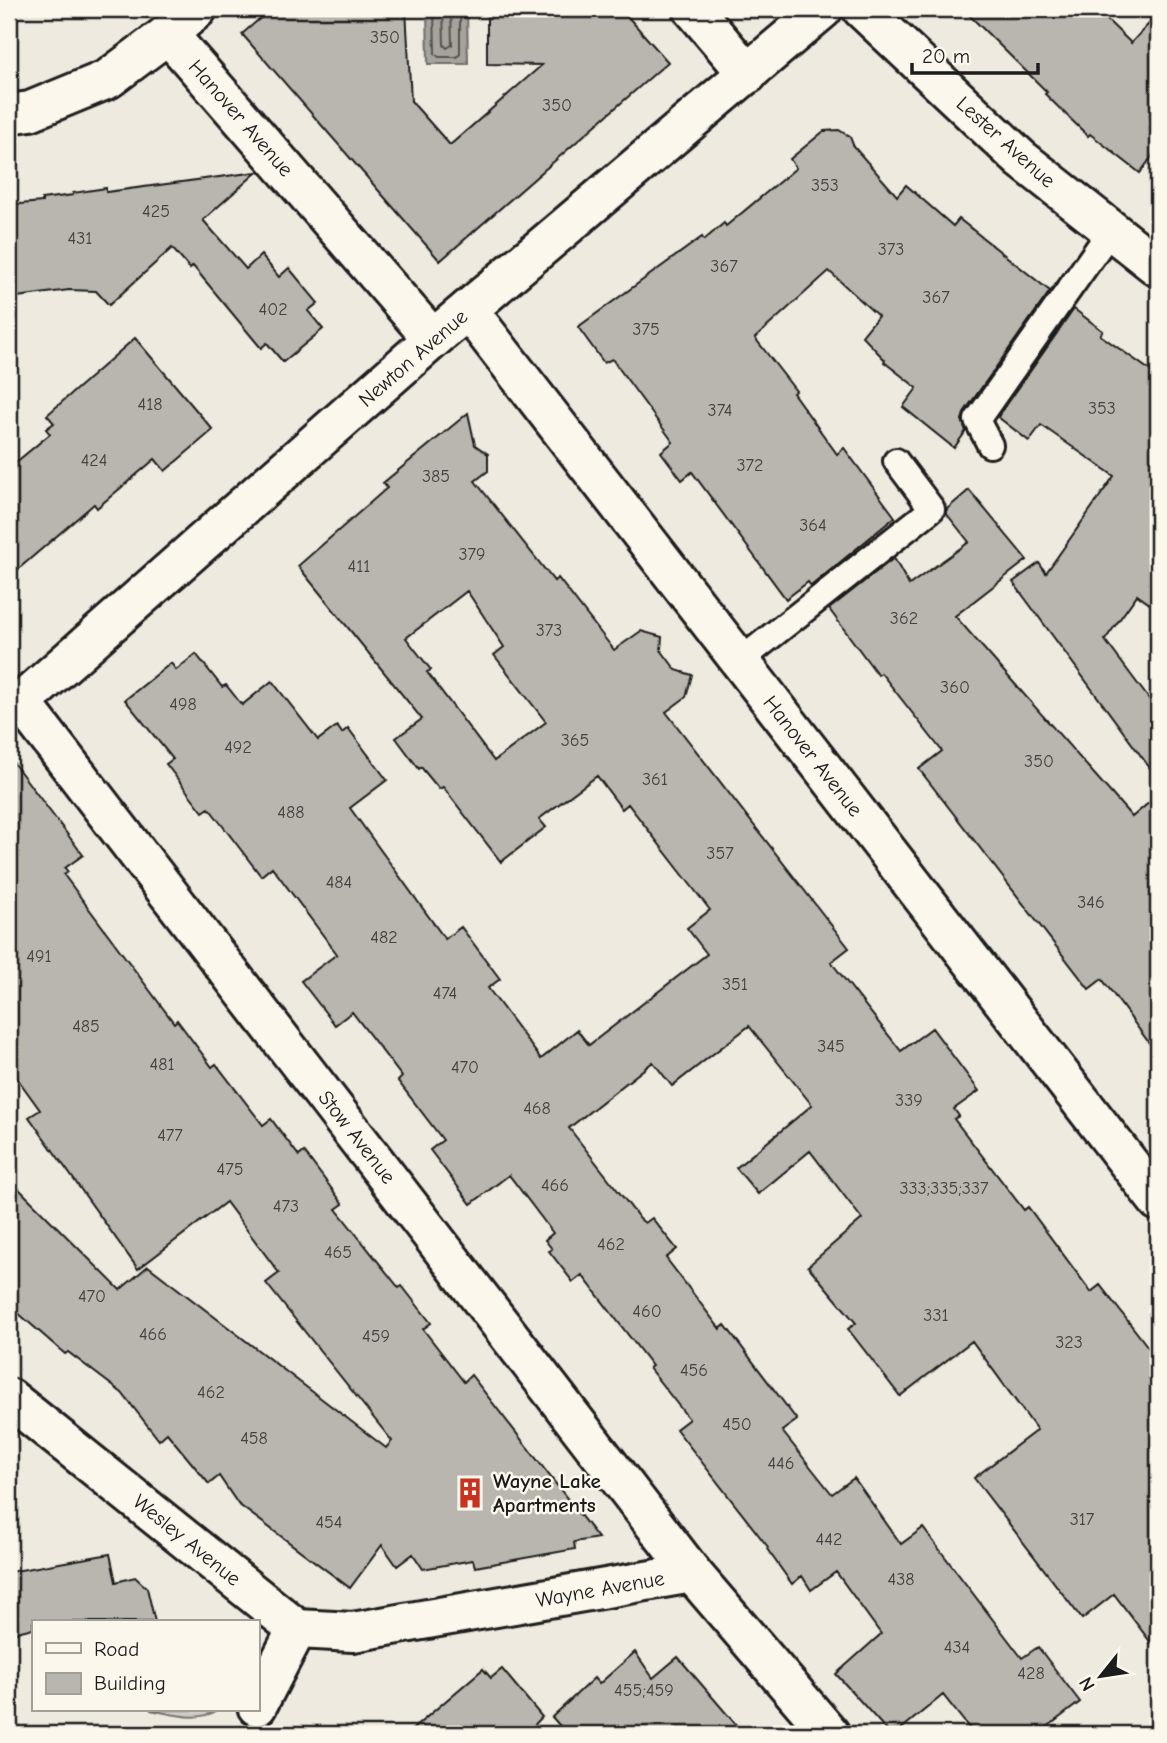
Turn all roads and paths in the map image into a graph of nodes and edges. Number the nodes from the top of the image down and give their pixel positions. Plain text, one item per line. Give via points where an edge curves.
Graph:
1 (197, 9) edge
2 (693, 9) edge
3 (822, 9) edge
4 (862, 9) edge
5 (168, 34) junction
6 (748, 74) junction
7 (9, 114) edge
8 (1111, 230) junction
9 (1158, 267) edge
10 (468, 310) junction
11 (433, 339) junction
12 (990, 446) dead end
13 (896, 461) dead end
14 (740, 661) junction
15 (15, 707) edge
16 (1158, 1201) edge
17 (9, 1398) edge
18 (692, 1573) junction
19 (297, 1629) junction
20 (259, 1702) edge
21 (254, 1712) edge
22 (242, 1734) edge
23 (830, 1734) edge

1 - 5 street
2 - 6 street
3 - 6 street, Newton Avenue
4 - 8 street, Lester Avenue via 1021,159
5 - 7 street via 108,79 30,111
5 - 11 street, Hanover Avenue
6 - 10 street, Newton Avenue
8 - 9 street, Lester Avenue
8 - 12 lane via 976,420
10 - 11 street, Newton Avenue
10 - 14 street, Hanover Avenue
11 - 15 street, Newton Avenue
13 - 14 lane via 932,509
14 - 16 street, Hanover Avenue
15 - 18 street, Stow Avenue
17 - 19 street, Wesley Avenue
18 - 19 street, Wayne Avenue via 353,1632
18 - 23 street, Wayne Avenue
19 - 20 street
21 - 22 street

